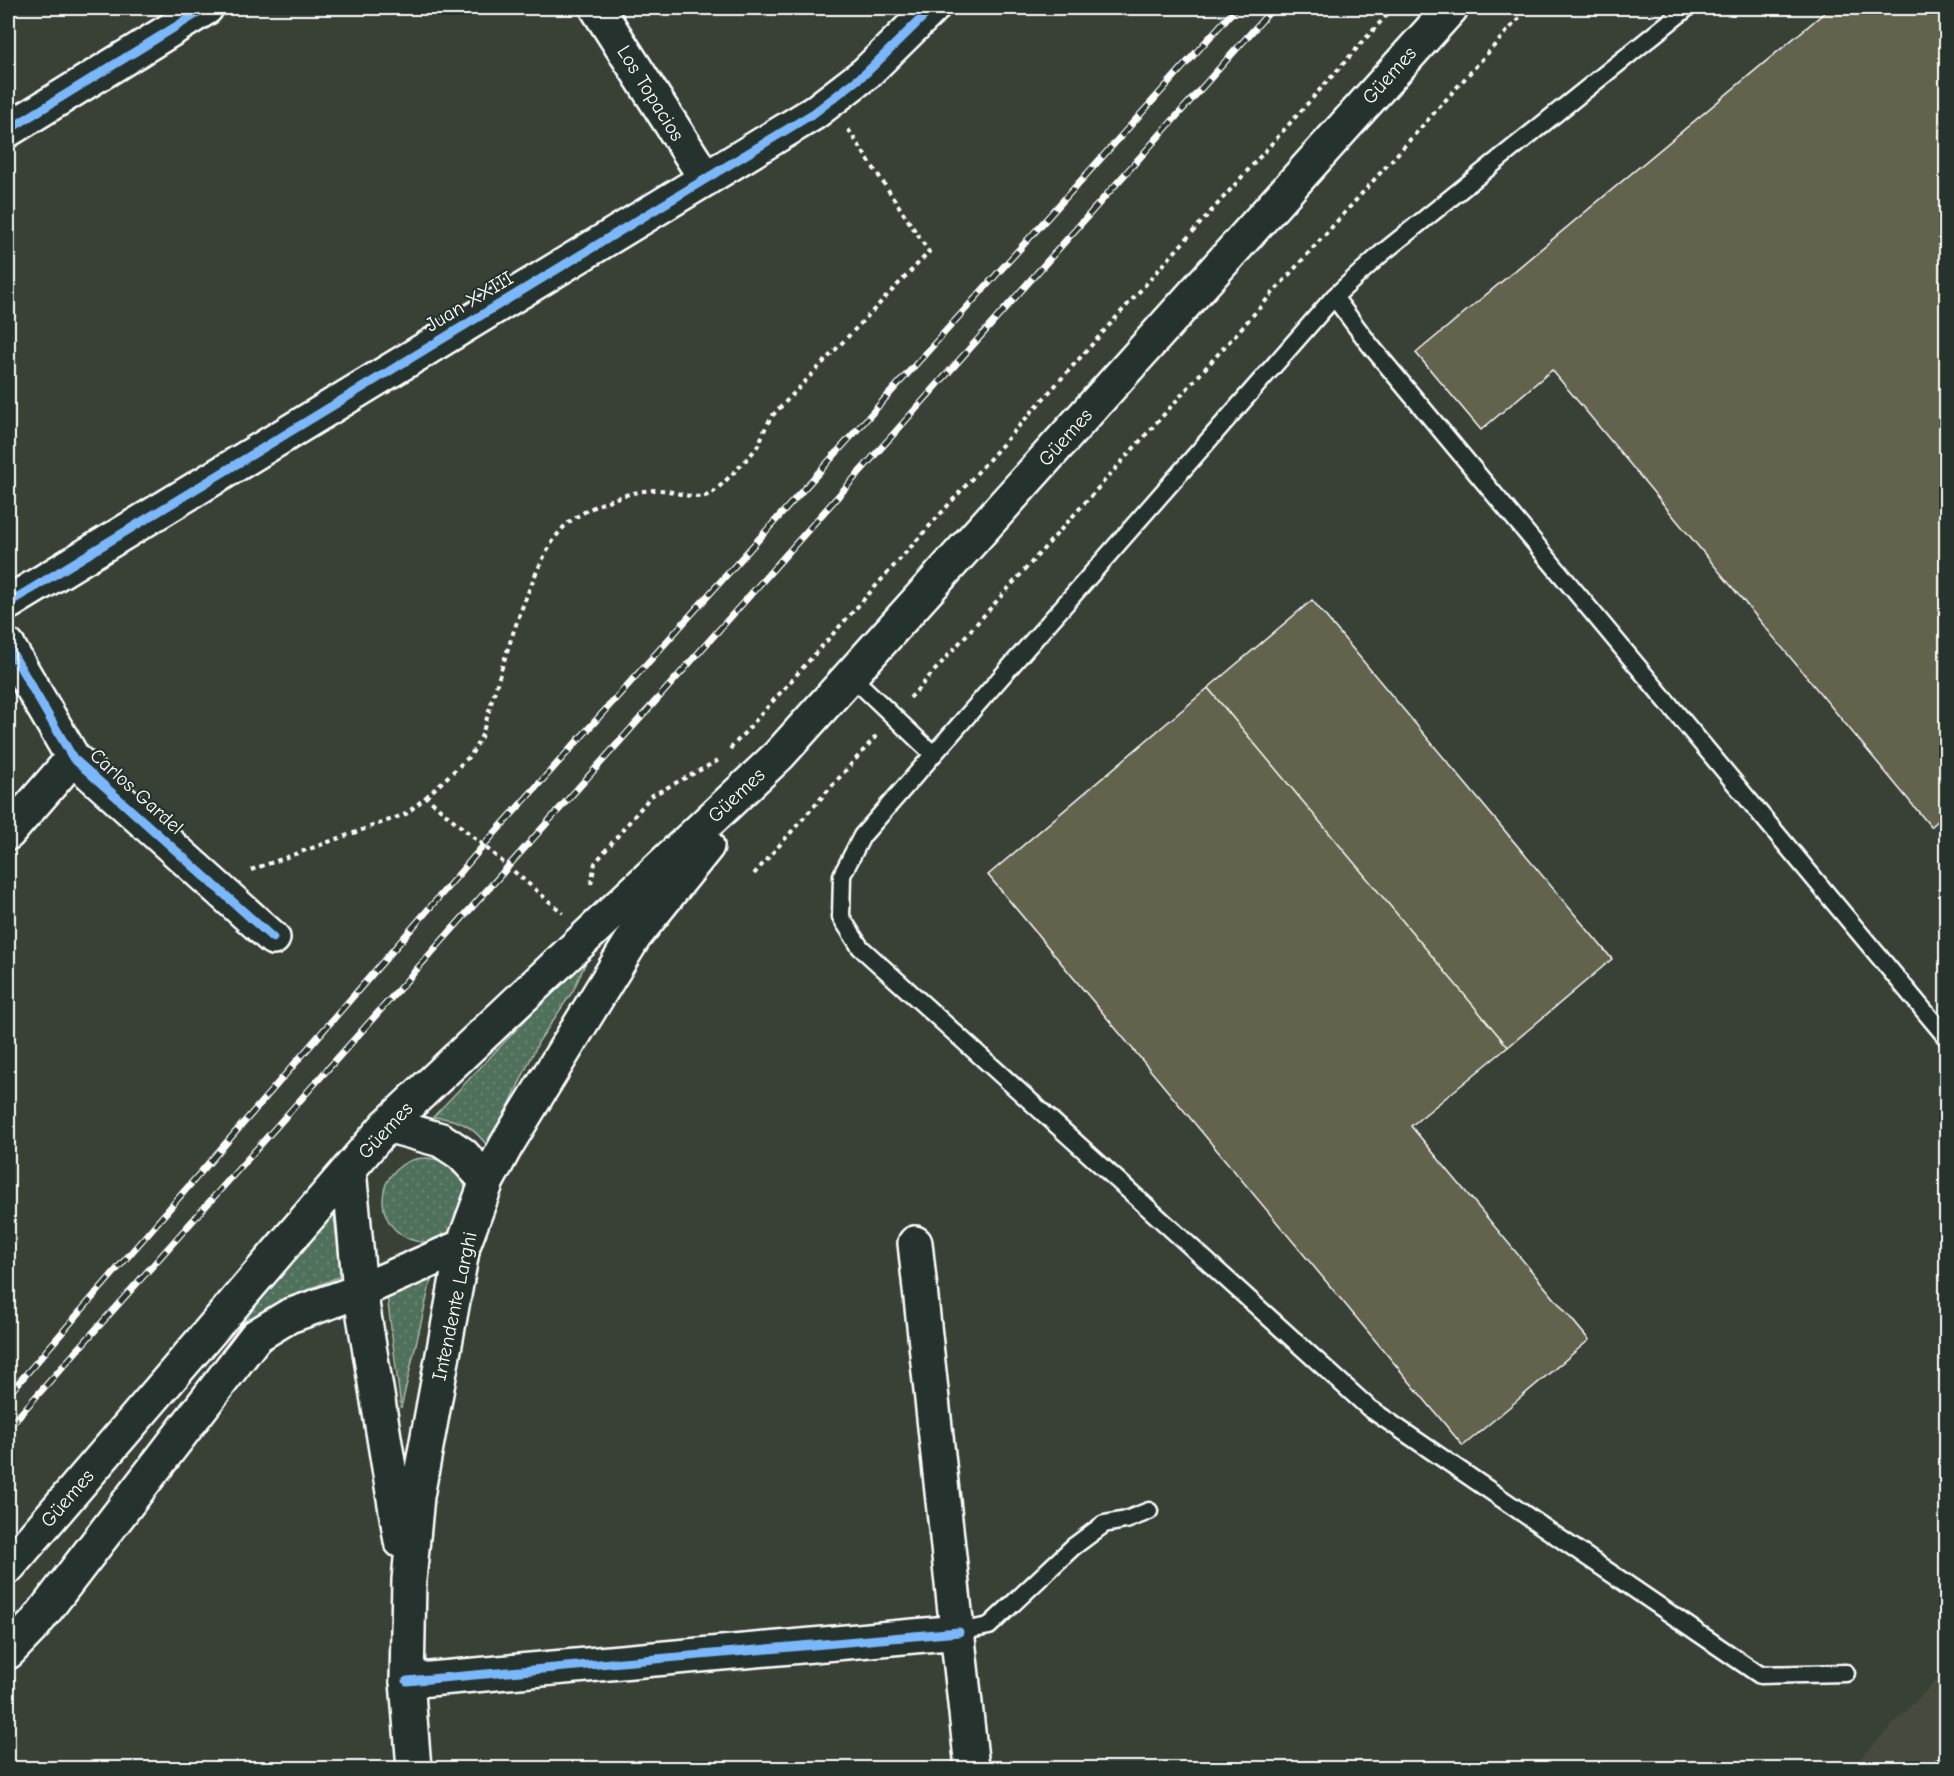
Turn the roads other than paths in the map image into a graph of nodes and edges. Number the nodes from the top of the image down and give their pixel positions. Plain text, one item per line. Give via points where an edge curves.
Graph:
1 (206, 8) edge
2 (597, 8) edge
3 (932, 8) edge
4 (1451, 8) edge
5 (1687, 8) edge
6 (8, 130) edge
7 (706, 179) junction
8 (1334, 297) junction
9 (8, 603) edge
10 (8, 646) edge
11 (850, 675) junction
12 (933, 754) junction
13 (779, 755) junction
14 (72, 758) junction
15 (8, 833) edge
16 (273, 939) dead end
17 (1947, 1037) edge
18 (387, 1125) junction
19 (349, 1169) junction
20 (487, 1181) junction
21 (915, 1243) dead end
22 (463, 1246) junction
23 (360, 1291) junction
24 (1149, 1511) dead end
25 (8, 1568) edge
26 (408, 1580) junction
27 (959, 1632) junction
28 (8, 1652) edge
29 (1846, 1673) dead end
30 (407, 1681) junction
31 (1947, 1767) edge
32 (414, 1768) edge
33 (972, 1768) edge
34 (1941, 1768) edge

1 - 6 main road
2 - 7 main road, Los Topacios
3 - 7 main road, Juan XXIII via 867,73 814,113
4 - 11 main road, Güemes
5 - 8 lane via 1381,254
7 - 9 main road, Juan XXIII
8 - 12 lane
8 - 17 lane via 1377,354
10 - 14 main road, Carlos Gardel
11 - 12 lane
11 - 13 main road, Güemes
12 - 29 lane via 862,836 842,875 841,917 860,947 1369,1408 1760,1676
13 - 18 main road, Güemes
13 - 20 main road, Intendente Larghi via 634,937
14 - 15 main road
14 - 16 main road, Carlos Gardel
18 - 19 main road, Güemes
18 - 20 main road via 441,1140
19 - 23 main road
19 - 25 main road, Güemes
20 - 22 main road, Intendente Larghi
21 - 27 main road
22 - 23 main road
22 - 26 main road, Intendente Larghi via 417,1496
23 - 26 main road
23 - 28 main road via 289,1316 256,1336 34,1625
24 - 27 lane via 1104,1524 1073,1547 989,1626
26 - 30 main road, Intendente Larghi
27 - 30 main road
27 - 33 main road
30 - 32 main road, Intendente Larghi
31 - 34 lane

